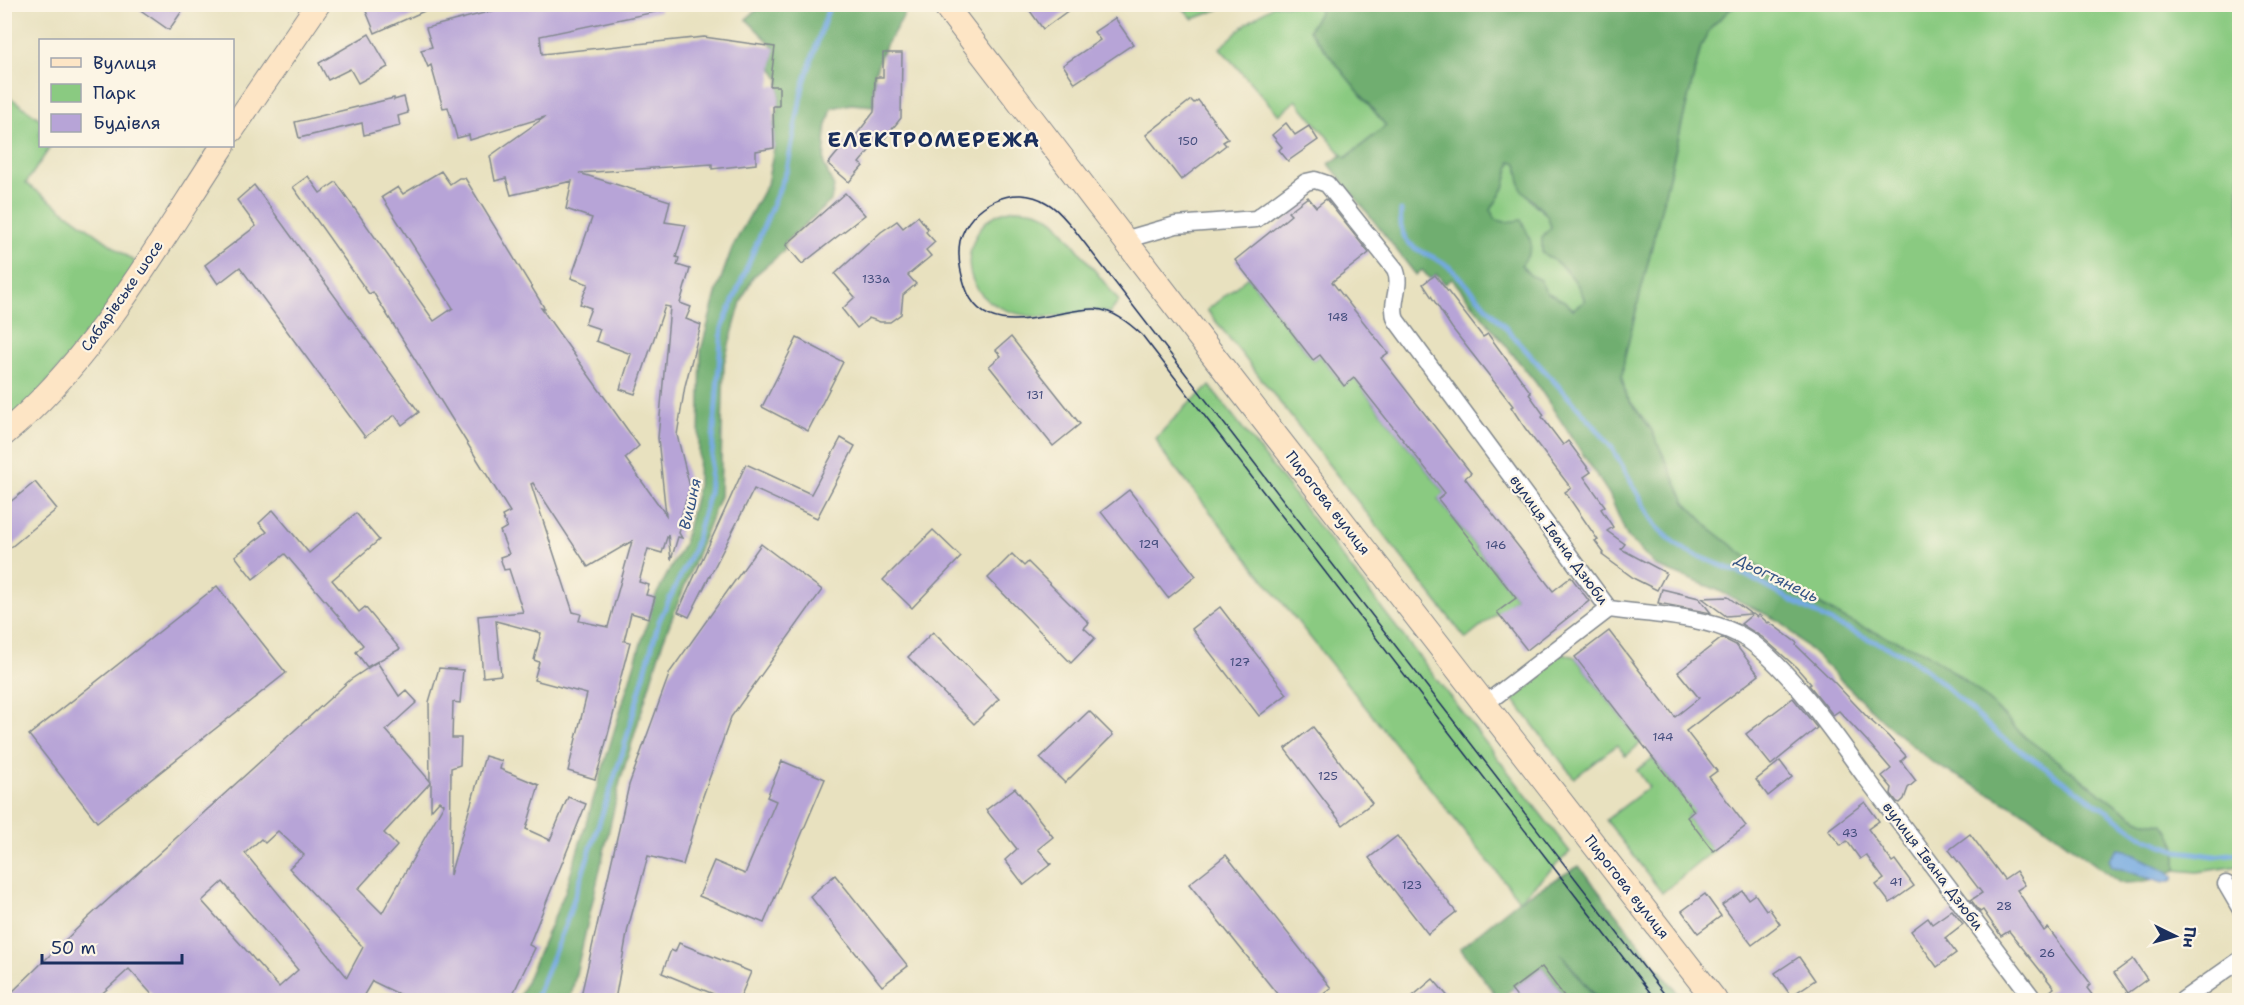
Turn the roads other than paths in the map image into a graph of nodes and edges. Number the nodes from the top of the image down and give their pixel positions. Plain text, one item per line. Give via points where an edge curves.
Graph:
1 (318, 4) edge
2 (944, 4) edge
3 (234, 127) edge
4 (222, 147) edge
5 (1124, 240) junction
6 (4, 434) edge
7 (1609, 609) junction
8 (1485, 704) junction
9 (2226, 884) dead end
10 (2240, 908) edge
11 (2240, 960) edge
12 (1715, 1000) edge
13 (2034, 1000) edge
14 (2183, 1000) edge

1 - 3 main road
2 - 5 main road, Пирогова вулиця
4 - 6 main road, Сабарівське шосе via 88,346 45,396
5 - 7 street, вулиця Івана Дзюби via 1176,225 1256,219 1306,182 1327,184 1395,269 1399,282 1396,320
5 - 8 main road, Пирогова вулиця
7 - 8 street
7 - 13 street, вулиця Івана Дзюби via 1713,624 1762,650 1842,745
8 - 12 main road, Пирогова вулиця
9 - 10 street
11 - 14 street

